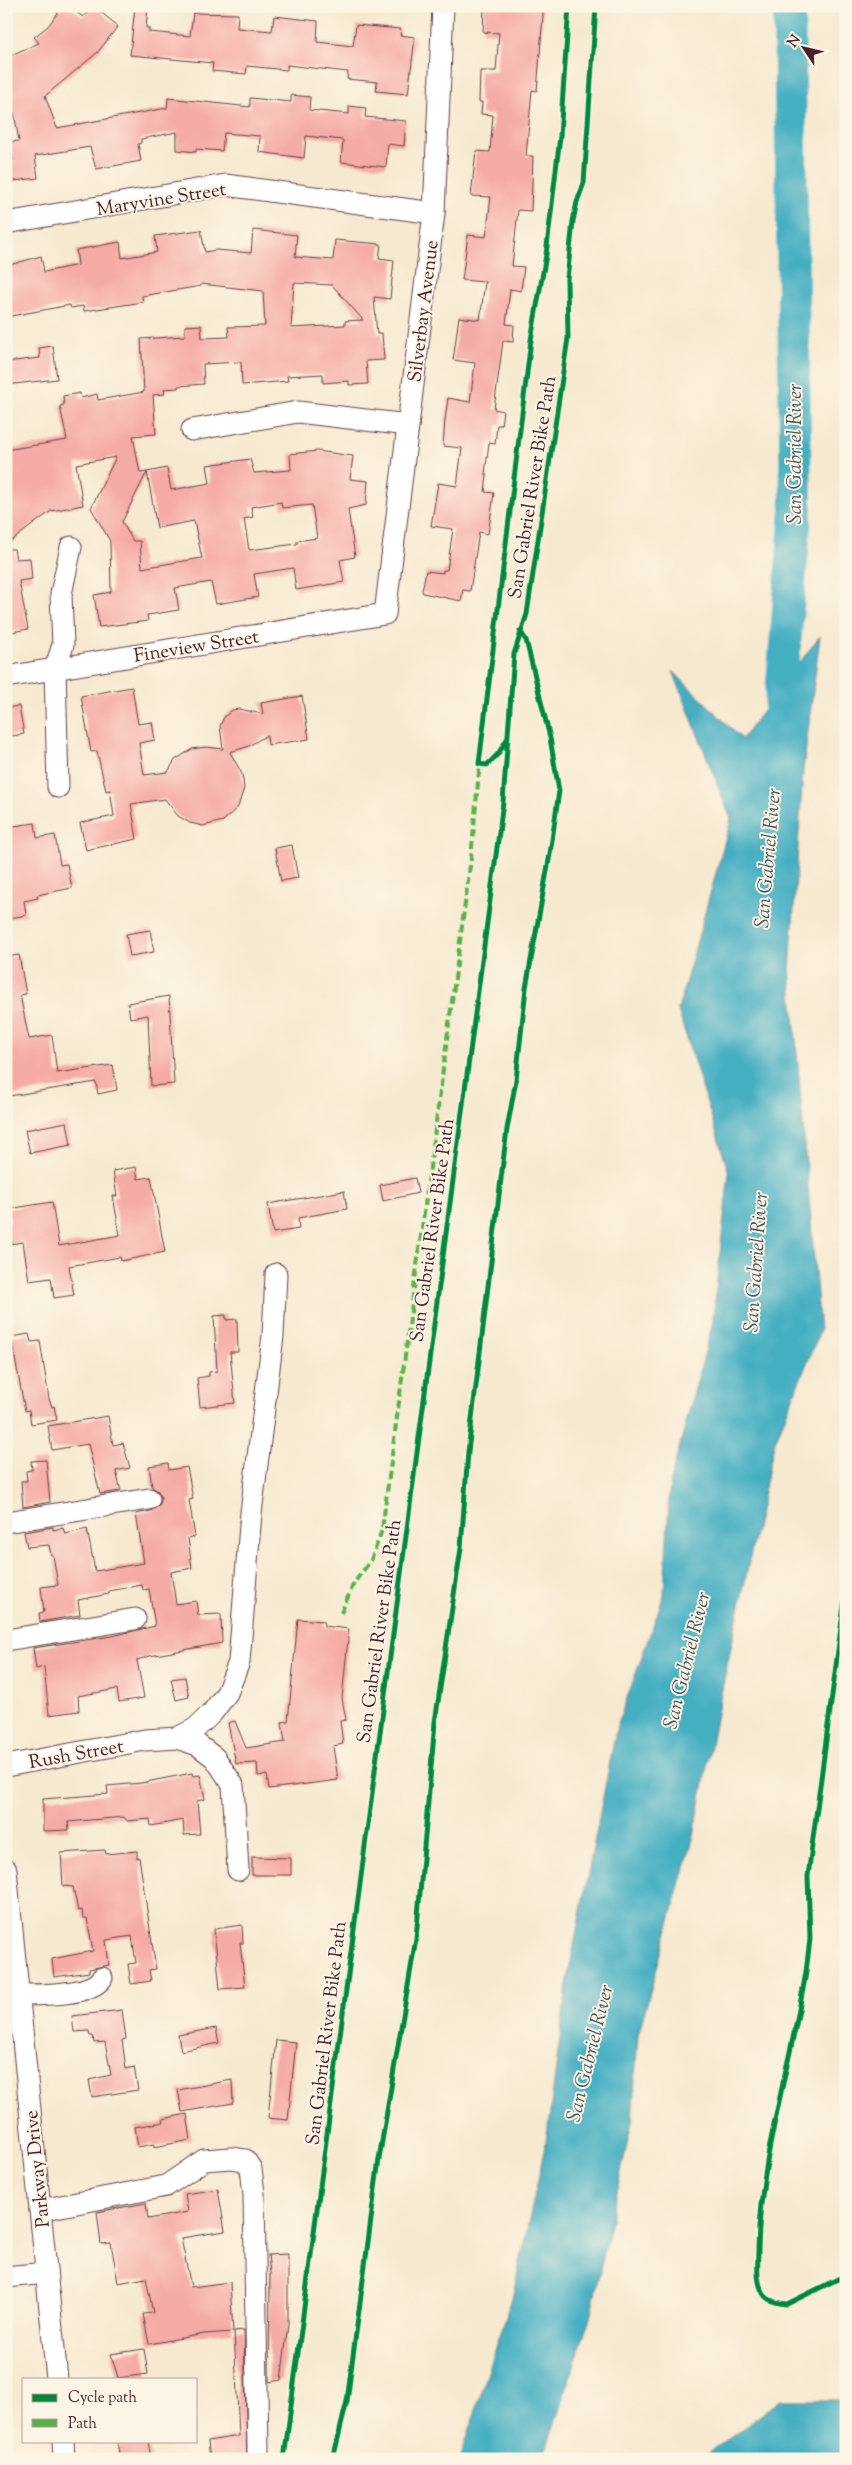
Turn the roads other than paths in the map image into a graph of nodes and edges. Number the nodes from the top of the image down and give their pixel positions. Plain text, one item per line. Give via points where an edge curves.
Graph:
1 (444, 6) edge
2 (434, 213) junction
3 (6, 223) edge
4 (408, 424) junction
5 (192, 430) dead end
6 (71, 547) dead end
7 (385, 614) joint
8 (54, 669) junction
9 (6, 677) edge
10 (58, 787) dead end
11 (276, 1274) dead end
12 (149, 1499) dead end
13 (6, 1522) edge
14 (135, 1619) dead end
15 (6, 1640) edge
16 (177, 1738) junction
17 (6, 1766) edge
18 (6, 1870) edge
19 (238, 1870) dead end
20 (102, 1978) dead end
21 (19, 1996) junction
22 (40, 2210) junction
23 (46, 2273) junction
24 (6, 2278) edge
25 (56, 2378) edge
26 (63, 2442) edge
27 (258, 2454) dead end
28 (64, 2459) edge

1 - 2 street, Silverbay Avenue
2 - 3 street, Maryvine Street via 225,186
2 - 4 street, Silverbay Avenue
4 - 5 street via 298,412
4 - 7 street, Silverbay Avenue
6 - 8 street via 61,594 63,645
7 - 8 street, Fineview Street
8 - 9 street, Fineview Street
8 - 10 street
11 - 16 street via 273,1336 251,1513 239,1662 227,1693 212,1713 195,1729
12 - 13 street
14 - 15 street
16 - 17 street, Rush Street via 145,1740
16 - 19 street via 198,1744 215,1758 233,1785
18 - 21 street, Parkway Drive
20 - 21 street via 88,1989
21 - 22 street, Parkway Drive
22 - 23 street, Parkway Drive
22 - 27 street via 166,2186 204,2160 245,2160 251,2169 254,2194
23 - 24 street
23 - 25 street, Parkway Drive
26 - 28 street

